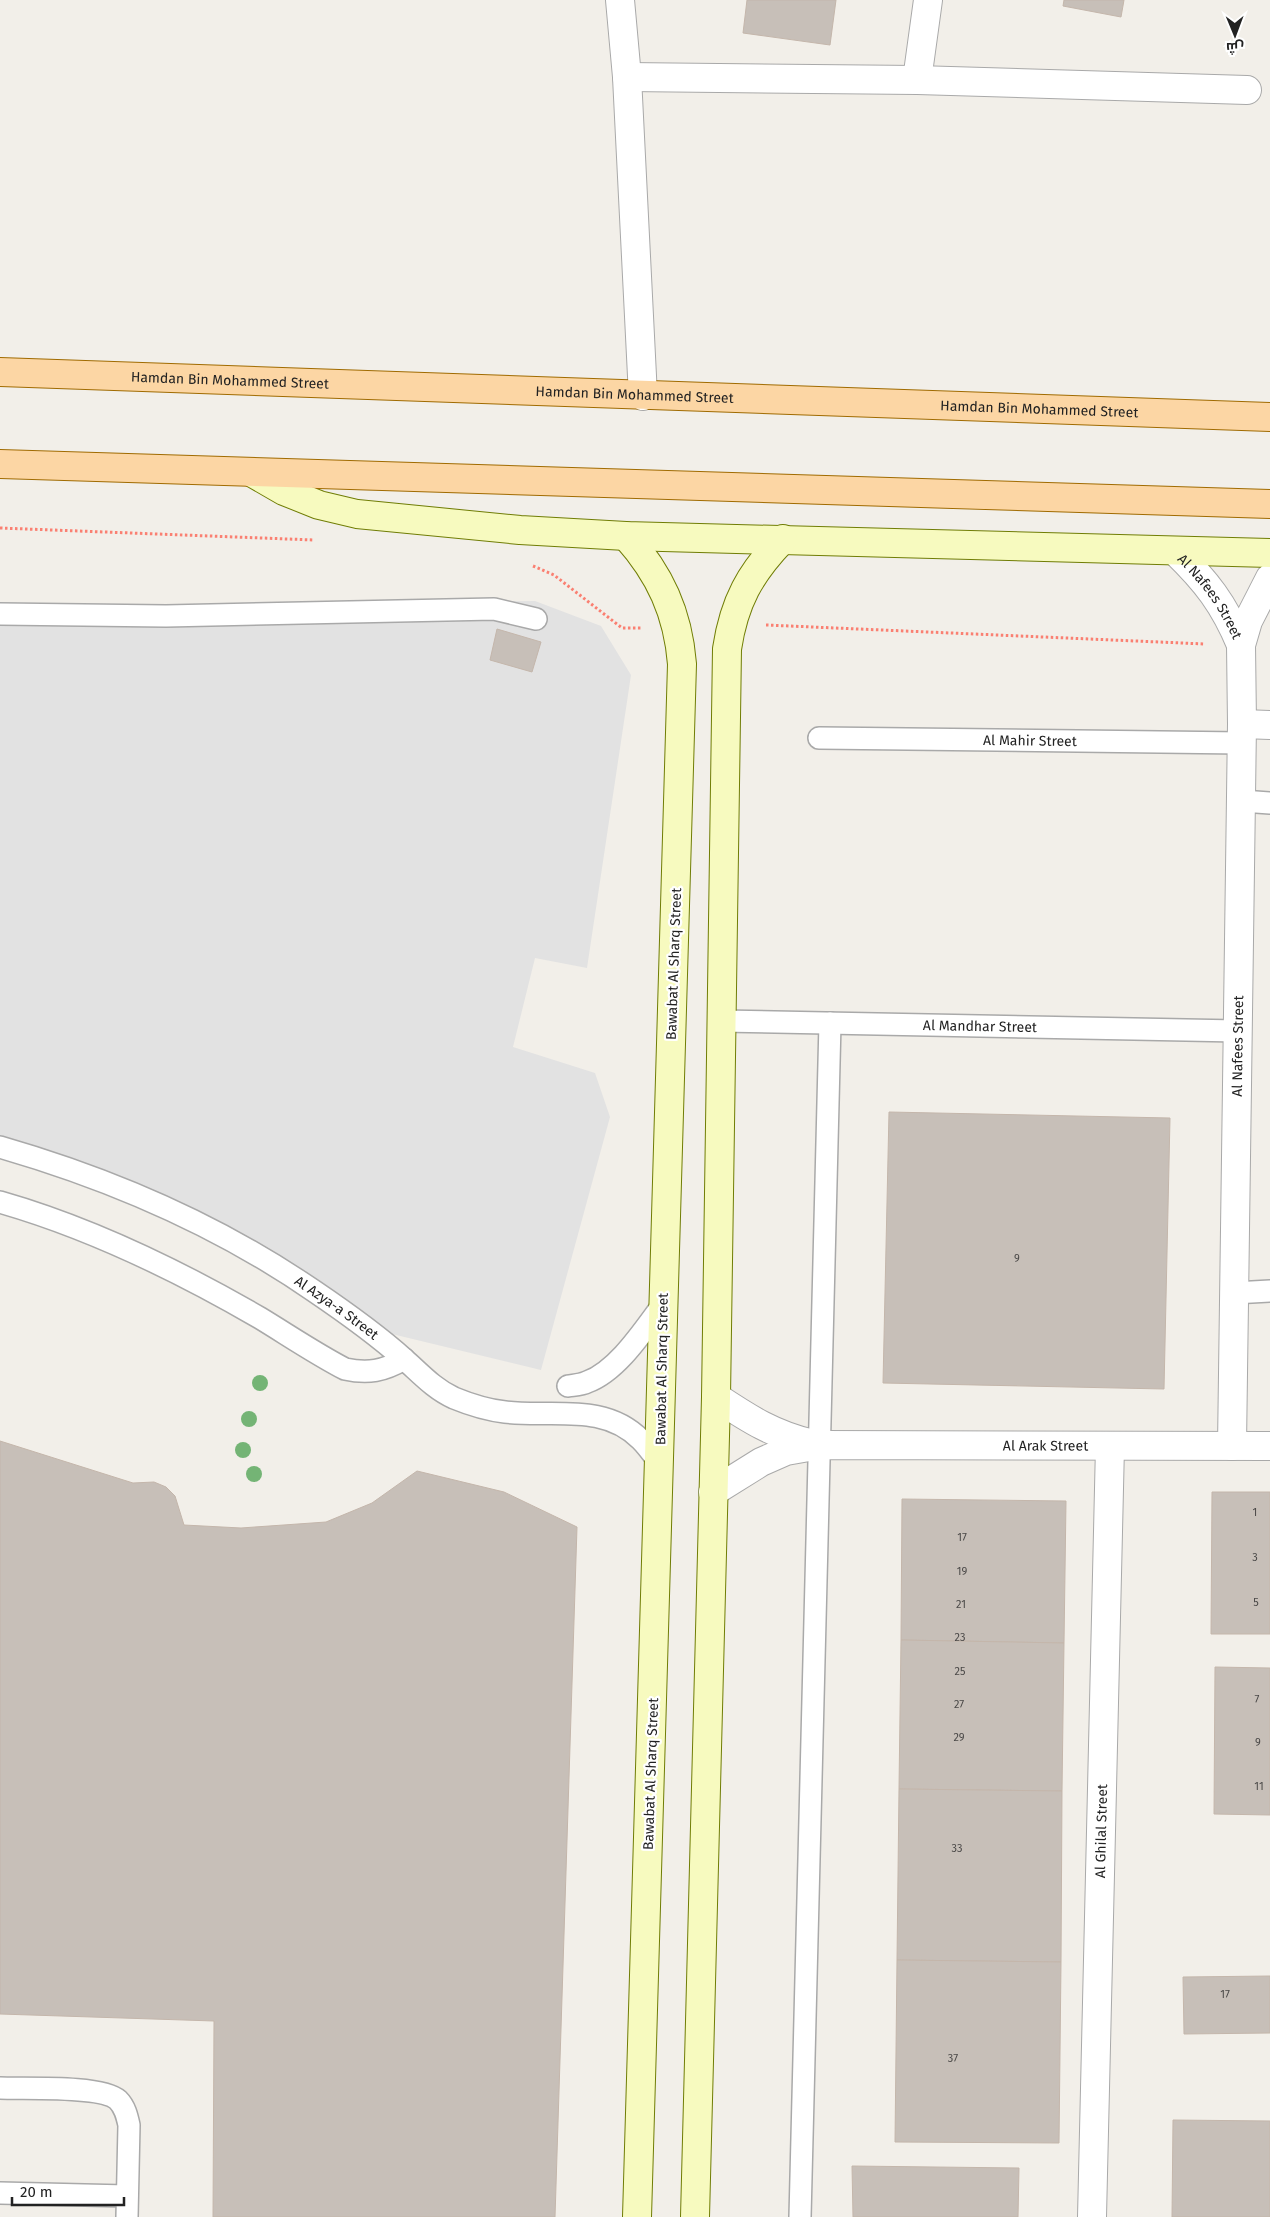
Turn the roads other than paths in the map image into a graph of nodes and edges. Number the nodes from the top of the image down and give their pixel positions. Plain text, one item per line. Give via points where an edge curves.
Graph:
1 (620, 0) edge
2 (928, 0) edge
3 (627, 77) junction
4 (917, 80) junction
5 (1248, 90) dead end
6 (0, 372) edge
7 (642, 396) junction
8 (1270, 417) edge
9 (0, 464) edge
10 (251, 472) junction
11 (1270, 504) edge
12 (626, 536) junction
13 (783, 539) junction
14 (1175, 551) junction
15 (1270, 553) edge
16 (1270, 578) edge
17 (0, 614) edge
18 (536, 619) dead end
19 (1240, 645) junction
20 (1270, 724) edge
21 (1242, 734) junction
22 (819, 738) dead end
23 (1242, 801) junction
24 (1270, 803) edge
25 (721, 1021) junction
26 (830, 1023) junction
27 (1238, 1032) junction
28 (0, 1147) edge
29 (0, 1202) edge
30 (1270, 1291) edge
31 (1234, 1293) junction
32 (664, 1303) junction
33 (404, 1358) junction
34 (568, 1386) dead end
35 (716, 1397) junction
36 (820, 1445) junction
37 (1110, 1446) junction
38 (1232, 1446) junction
39 (1270, 1446) edge
40 (660, 1463) junction
41 (713, 1492) junction
42 (0, 2088) edge
43 (0, 2193) edge
44 (127, 2196) junction
45 (127, 2217) edge
46 (637, 2217) edge
47 (695, 2217) edge
48 (800, 2217) edge
49 (1092, 2217) edge

1 - 3 street
2 - 4 street
3 - 4 street
3 - 7 street
4 - 5 street
6 - 7 main road, Hamdan Bin Mohammed Street
7 - 8 main road, Hamdan Bin Mohammed Street
9 - 10 main road
10 - 11 main road
10 - 12 street via 284,491 320,505 357,514 520,530
12 - 13 street
12 - 32 street, Bawabat Al Sharq Street via 644,556 670,601 678,627 682,682
13 - 14 street
13 - 25 street via 750,578 731,624 727,648
14 - 15 street
14 - 19 street, Al Nafees Street via 1195,570 1218,600
16 - 19 street, Al Nafees Street via 1248,621
17 - 18 lane via 166,616 494,610
19 - 21 street, Al Nafees Street
20 - 21 street, Al Mahir Street
21 - 22 lane, Al Mahir Street
21 - 23 street, Al Nafees Street
23 - 24 lane
23 - 27 street, Al Nafees Street
25 - 26 lane, Al Mandhar Street
25 - 35 street
26 - 27 lane, Al Mandhar Street
26 - 36 lane
27 - 31 street, Al Nafees Street
28 - 33 lane, Al Azya-a Street via 105,1181 211,1229 313,1290
29 - 33 lane via 130,1251 259,1318 345,1369 376,1372
30 - 31 lane
31 - 38 street, Al Nafees Street
32 - 34 lane via 616,1361 586,1383
32 - 40 street, Bawabat Al Sharq Street
33 - 40 lane, Al Azya-a Street via 442,1393 473,1406 506,1412 587,1414 616,1423 641,1439
35 - 36 street, Al Arak Street via 764,1428 787,1438
35 - 41 street
36 - 37 street, Al Arak Street
36 - 41 street, Al Arak Street via 786,1451 761,1462
36 - 48 lane
37 - 38 street, Al Arak Street
37 - 49 street, Al Ghilal Street
38 - 39 street, Al Arak Street
40 - 46 street, Bawabat Al Sharq Street
41 - 47 street
42 - 44 lane via 91,2091 106,2093 118,2100 129,2124
43 - 44 lane
44 - 45 lane

